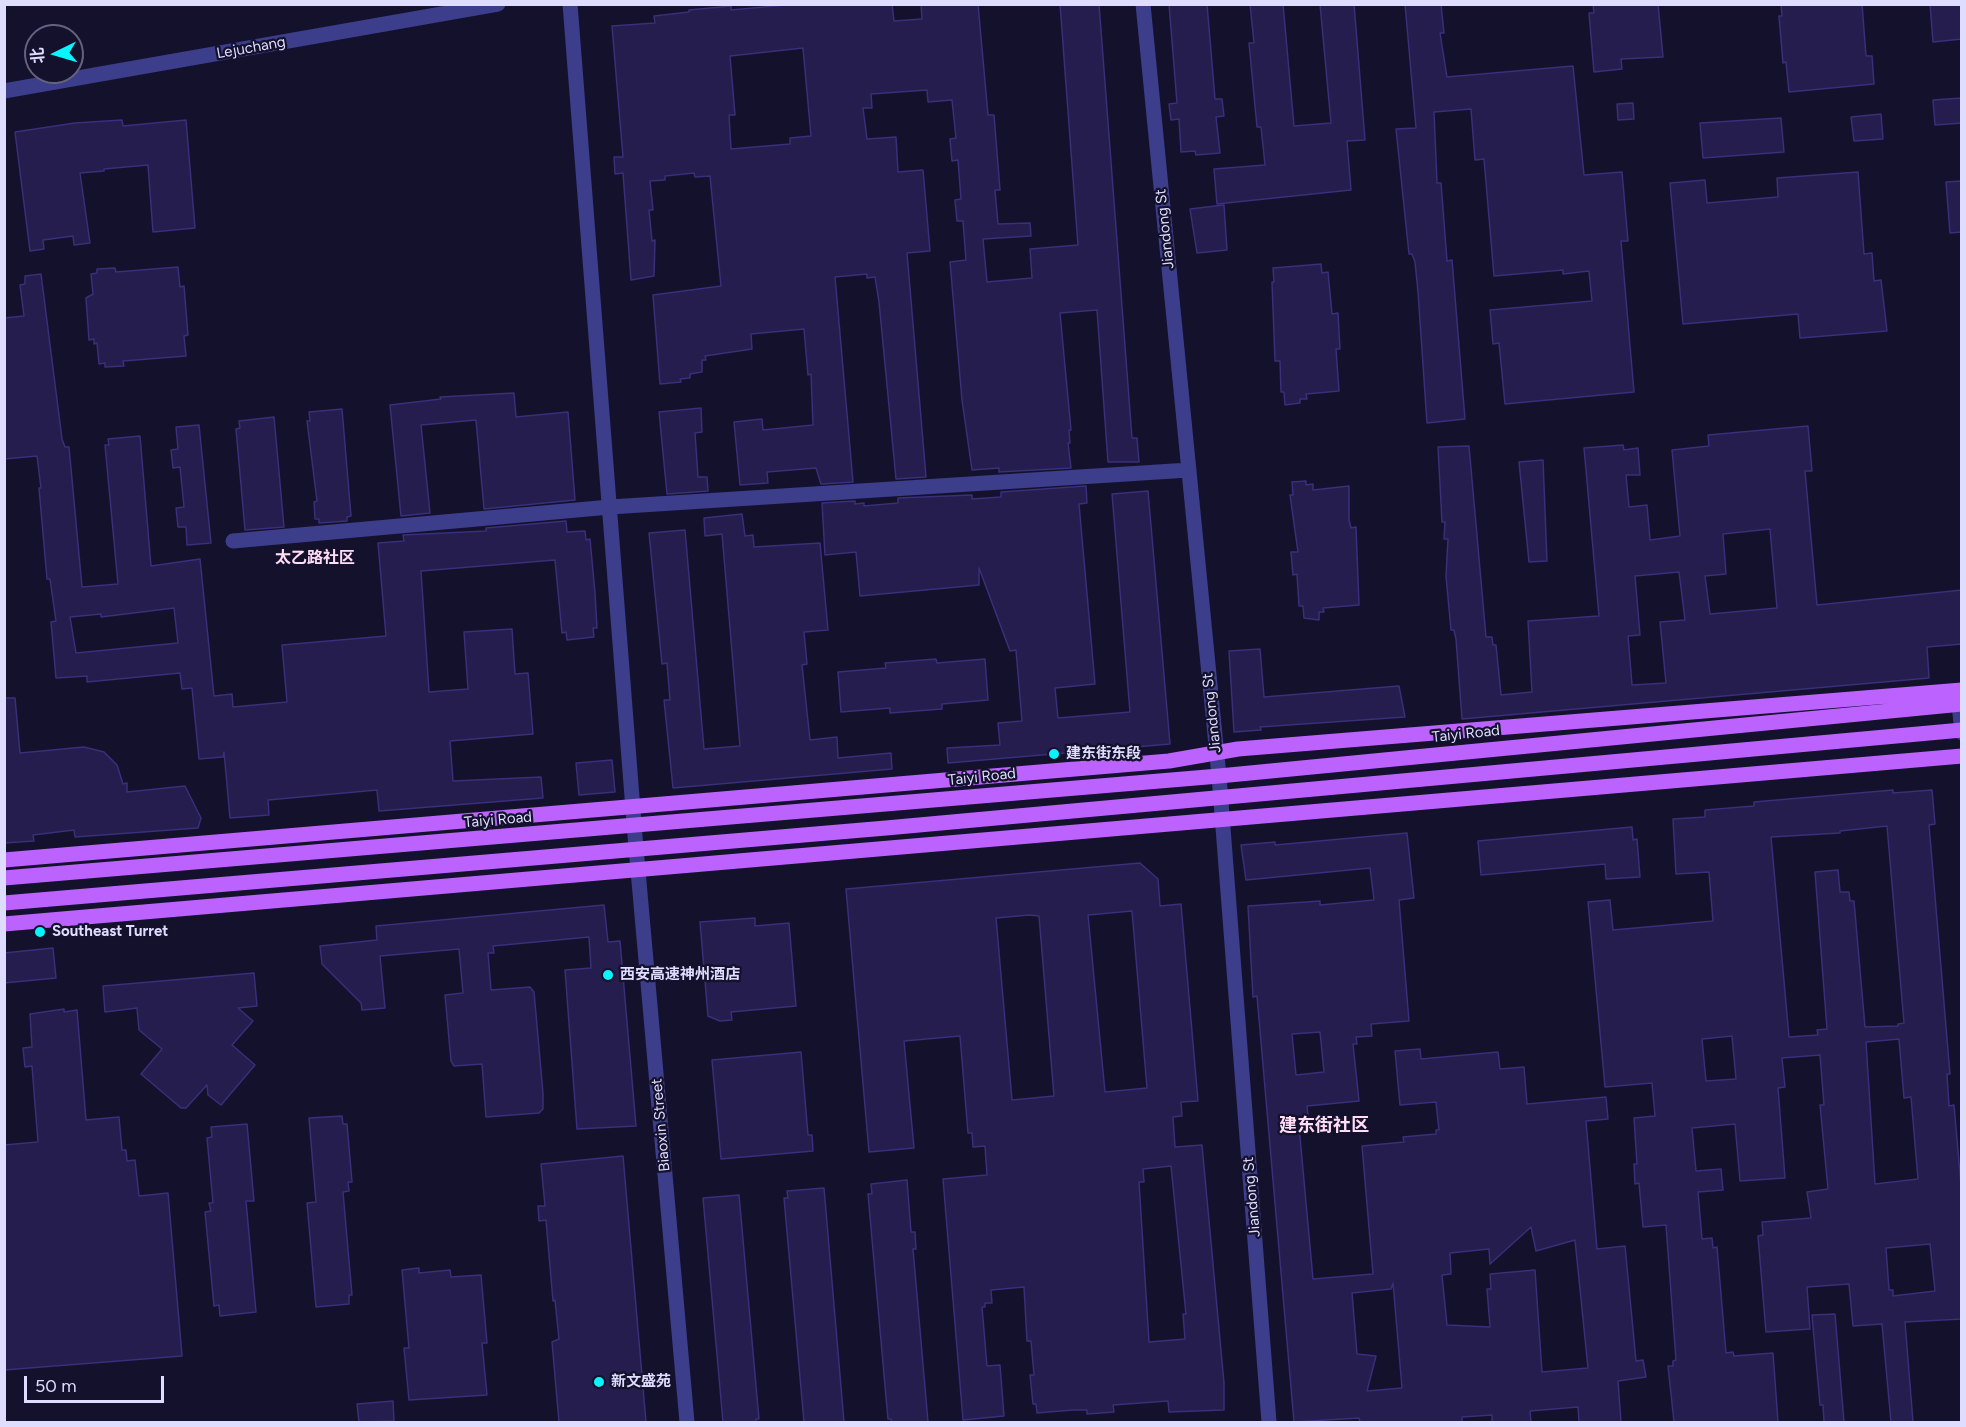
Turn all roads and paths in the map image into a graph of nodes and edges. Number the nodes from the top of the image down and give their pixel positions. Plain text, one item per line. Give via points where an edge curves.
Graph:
1 (498, 4) edge
2 (570, 4) edge
3 (1143, 4) edge
4 (4, 92) edge
5 (1189, 470) junction
6 (610, 507) junction
7 (233, 541) dead end
8 (1961, 699) edge
9 (1961, 731) edge
10 (1216, 753) junction
11 (1962, 756) edge
12 (1219, 776) junction
13 (1220, 796) junction
14 (633, 808) junction
15 (1222, 819) junction
16 (634, 827) junction
17 (636, 848) junction
18 (4, 860) edge
19 (638, 870) junction
20 (4, 878) edge
21 (4, 903) edge
22 (4, 924) edge
23 (687, 1422) edge
24 (1269, 1422) edge

1 - 4 street, Lejuchang
2 - 6 street, Biaoxin Street
3 - 5 street, Jiandong St
5 - 6 street
5 - 10 street, Jiandong St
6 - 7 street
6 - 14 street, Biaoxin Street
8 - 9 street
8 - 10 main road
8 - 12 main road, Taiyi Road
9 - 13 main road
10 - 12 street, Jiandong St
10 - 14 main road via 1169,761
11 - 15 main road
12 - 13 street, Jiandong St
12 - 16 main road, Taiyi Road
13 - 15 street, Jiandong St
13 - 17 main road
14 - 16 street, Biaoxin Street
14 - 18 main road
15 - 19 main road
15 - 24 street, Jiandong St
16 - 17 street, Biaoxin Street
16 - 20 main road, Taiyi Road
17 - 19 street, Biaoxin Street
17 - 21 main road
19 - 22 main road
19 - 23 street, Biaoxin Street

